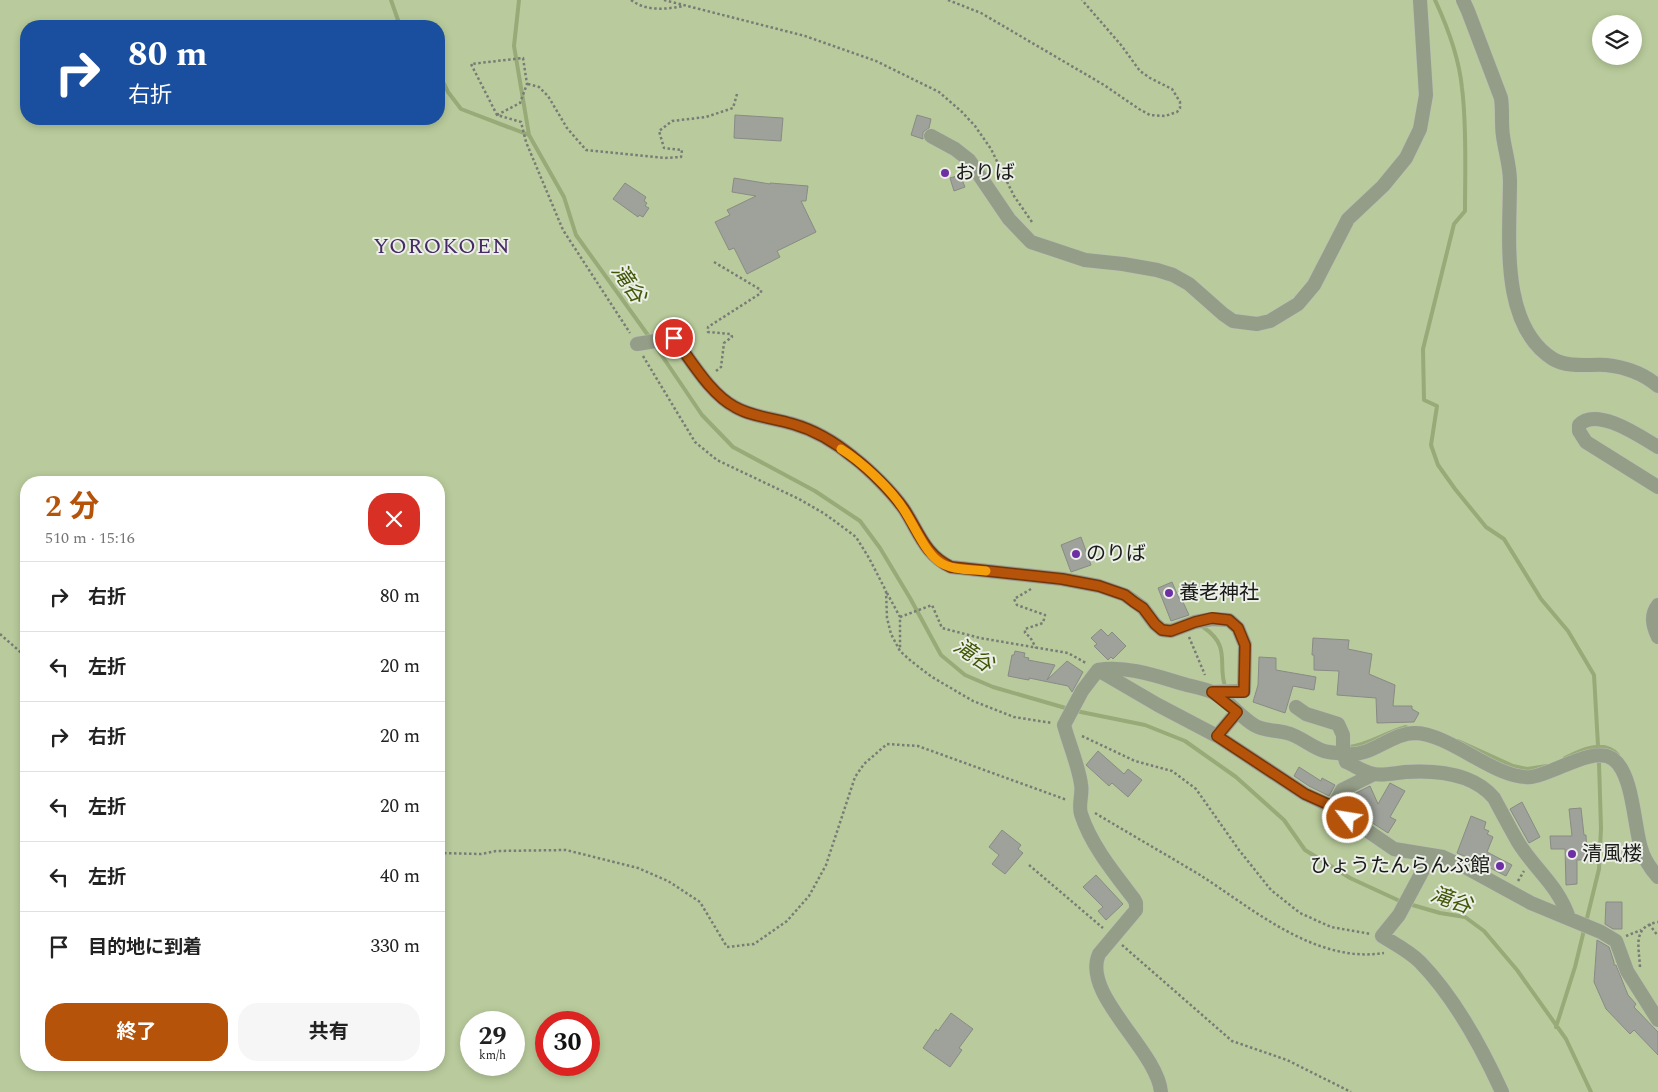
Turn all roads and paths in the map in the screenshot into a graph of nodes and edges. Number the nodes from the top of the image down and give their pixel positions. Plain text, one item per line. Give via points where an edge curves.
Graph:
1 (631, 0) edge
2 (664, 0) edge
3 (948, 0) edge
4 (1082, 0) edge
5 (1420, 0) edge
6 (1463, 0) edge
7 (685, 6) junction
8 (527, 84) junction
9 (737, 94) dead end
10 (498, 116) junction
11 (931, 136) dead end
12 (1035, 226) dead end
13 (714, 262) dead end
14 (637, 344) junction
15 (705, 379) junction
16 (1658, 386) edge
17 (1658, 447) edge
18 (1658, 487) edge
19 (1038, 587) dead end
20 (886, 591) junction
21 (1658, 605) edge
22 (900, 617) junction
23 (1185, 626) junction
24 (0, 634) edge
25 (1658, 637) edge
26 (1036, 648) junction
27 (900, 651) junction
28 (20, 652) edge
29 (1098, 670) junction
30 (1212, 692) junction
31 (1296, 707) dead end
32 (1237, 712) junction
33 (1064, 724) junction
34 (1217, 736) junction
35 (1344, 752) junction
36 (1374, 774) junction
37 (1347, 787) junction
38 (1080, 805) junction
39 (1334, 807) junction
40 (445, 853) edge
41 (1432, 855) junction
42 (1530, 858) junction
43 (1029, 865) dead end
44 (1658, 877) edge
45 (1512, 893) junction
46 (1573, 920) junction
47 (1658, 922) edge
48 (1649, 924) junction
49 (1382, 936) junction
50 (1658, 936) edge
51 (1113, 937) junction
52 (1399, 947) junction
53 (1640, 968) dead end
54 (1658, 1020) edge
55 (1161, 1092) edge
56 (1352, 1092) edge
57 (1502, 1092) edge

1 - 7 path via 638,5 661,9
2 - 7 path
3 - 4 path via 1003,26 1150,115 1165,116 1177,112 1180,102 1172,89 1140,71
5 - 11 street via 1426,95 1420,129 1406,158 1383,186 1348,219 1314,285 1298,304 1270,321 1257,324 1233,321 1189,284 1173,275 1085,260 1031,242 1009,219 969,160
6 - 16 street via 1501,98 1510,179 1509,261 1515,295 1529,335 1555,360 1575,365 1624,368 1640,373
7 - 12 path via 805,36 876,61 939,92 980,134 1014,196
8 - 9 path via 539,87 548,96 586,150 664,158 681,157 682,150 664,148 659,131 672,121 706,117 733,108
8 - 10 path via 520,103
8 - 10 path via 523,58 471,64
10 - 14 path via 521,122 526,142 563,230
13 - 15 path via 761,290 761,293 708,327 708,332 732,336 724,343 721,367
14 - 15 street via 674,338
14 - 20 path via 695,442 717,460 800,499 856,537
15 - 23 street via 736,408 795,424 824,437 854,457 903,508 938,561 951,567 1099,586 1125,595 1143,608 1162,630 1171,631
17 - 18 street via 1614,423 1588,419 1579,425 1579,432 1586,442
19 - 26 path via 1014,599 1017,605 1045,615 1043,623 1025,629
20 - 22 path
20 - 27 path via 887,618
21 - 25 street via 1652,621
22 - 26 path via 932,605 942,628
22 - 27 path
23 - 30 path
23 - 30 street via 1212,618 1229,620 1238,628 1245,645 1244,692
24 - 28 path
26 - 29 path via 1068,652
27 - 33 path via 932,677 973,701 1014,718
29 - 30 street via 1131,671
29 - 33 street
29 - 34 street
30 - 32 street
31 - 35 street via 1306,714 1338,724 1343,735
32 - 34 street
32 - 35 street via 1255,727 1288,733 1324,751
33 - 38 street via 1082,786
33 - 49 path via 1135,760 1172,770 1196,789 1271,890 1300,913 1331,927
34 - 39 street via 1305,794
35 - 36 street
35 - 37 street
35 - 44 street via 1350,754 1376,748 1399,736 1415,733 1434,738 1511,775 1530,777 1553,772 1589,756 1604,755 1614,759 1624,772 1641,848 1649,867
36 - 37 street
36 - 42 street via 1445,773 1470,780 1494,798
37 - 39 street via 1342,790
38 - 40 path via 918,746 887,744 864,764 855,777 826,865 809,896 787,921 754,944 727,947 700,902 668,881 638,868 566,850
38 - 51 street via 1089,833 1136,903 1134,913
38 - 52 path via 1200,875 1256,913 1314,944 1350,954 1382,953
39 - 41 street via 1394,849
41 - 45 street via 1467,868
41 - 49 street via 1399,915
42 - 45 path
42 - 46 street via 1557,891
43 - 51 path
45 - 46 street
46 - 54 street via 1616,941 1627,971
47 - 48 path
48 - 50 path
48 - 53 path via 1641,930
49 - 52 street
51 - 55 street via 1096,961 1097,976 1113,1009 1158,1078
51 - 56 path via 1232,1041 1287,1060
52 - 57 street via 1420,962 1455,1006

